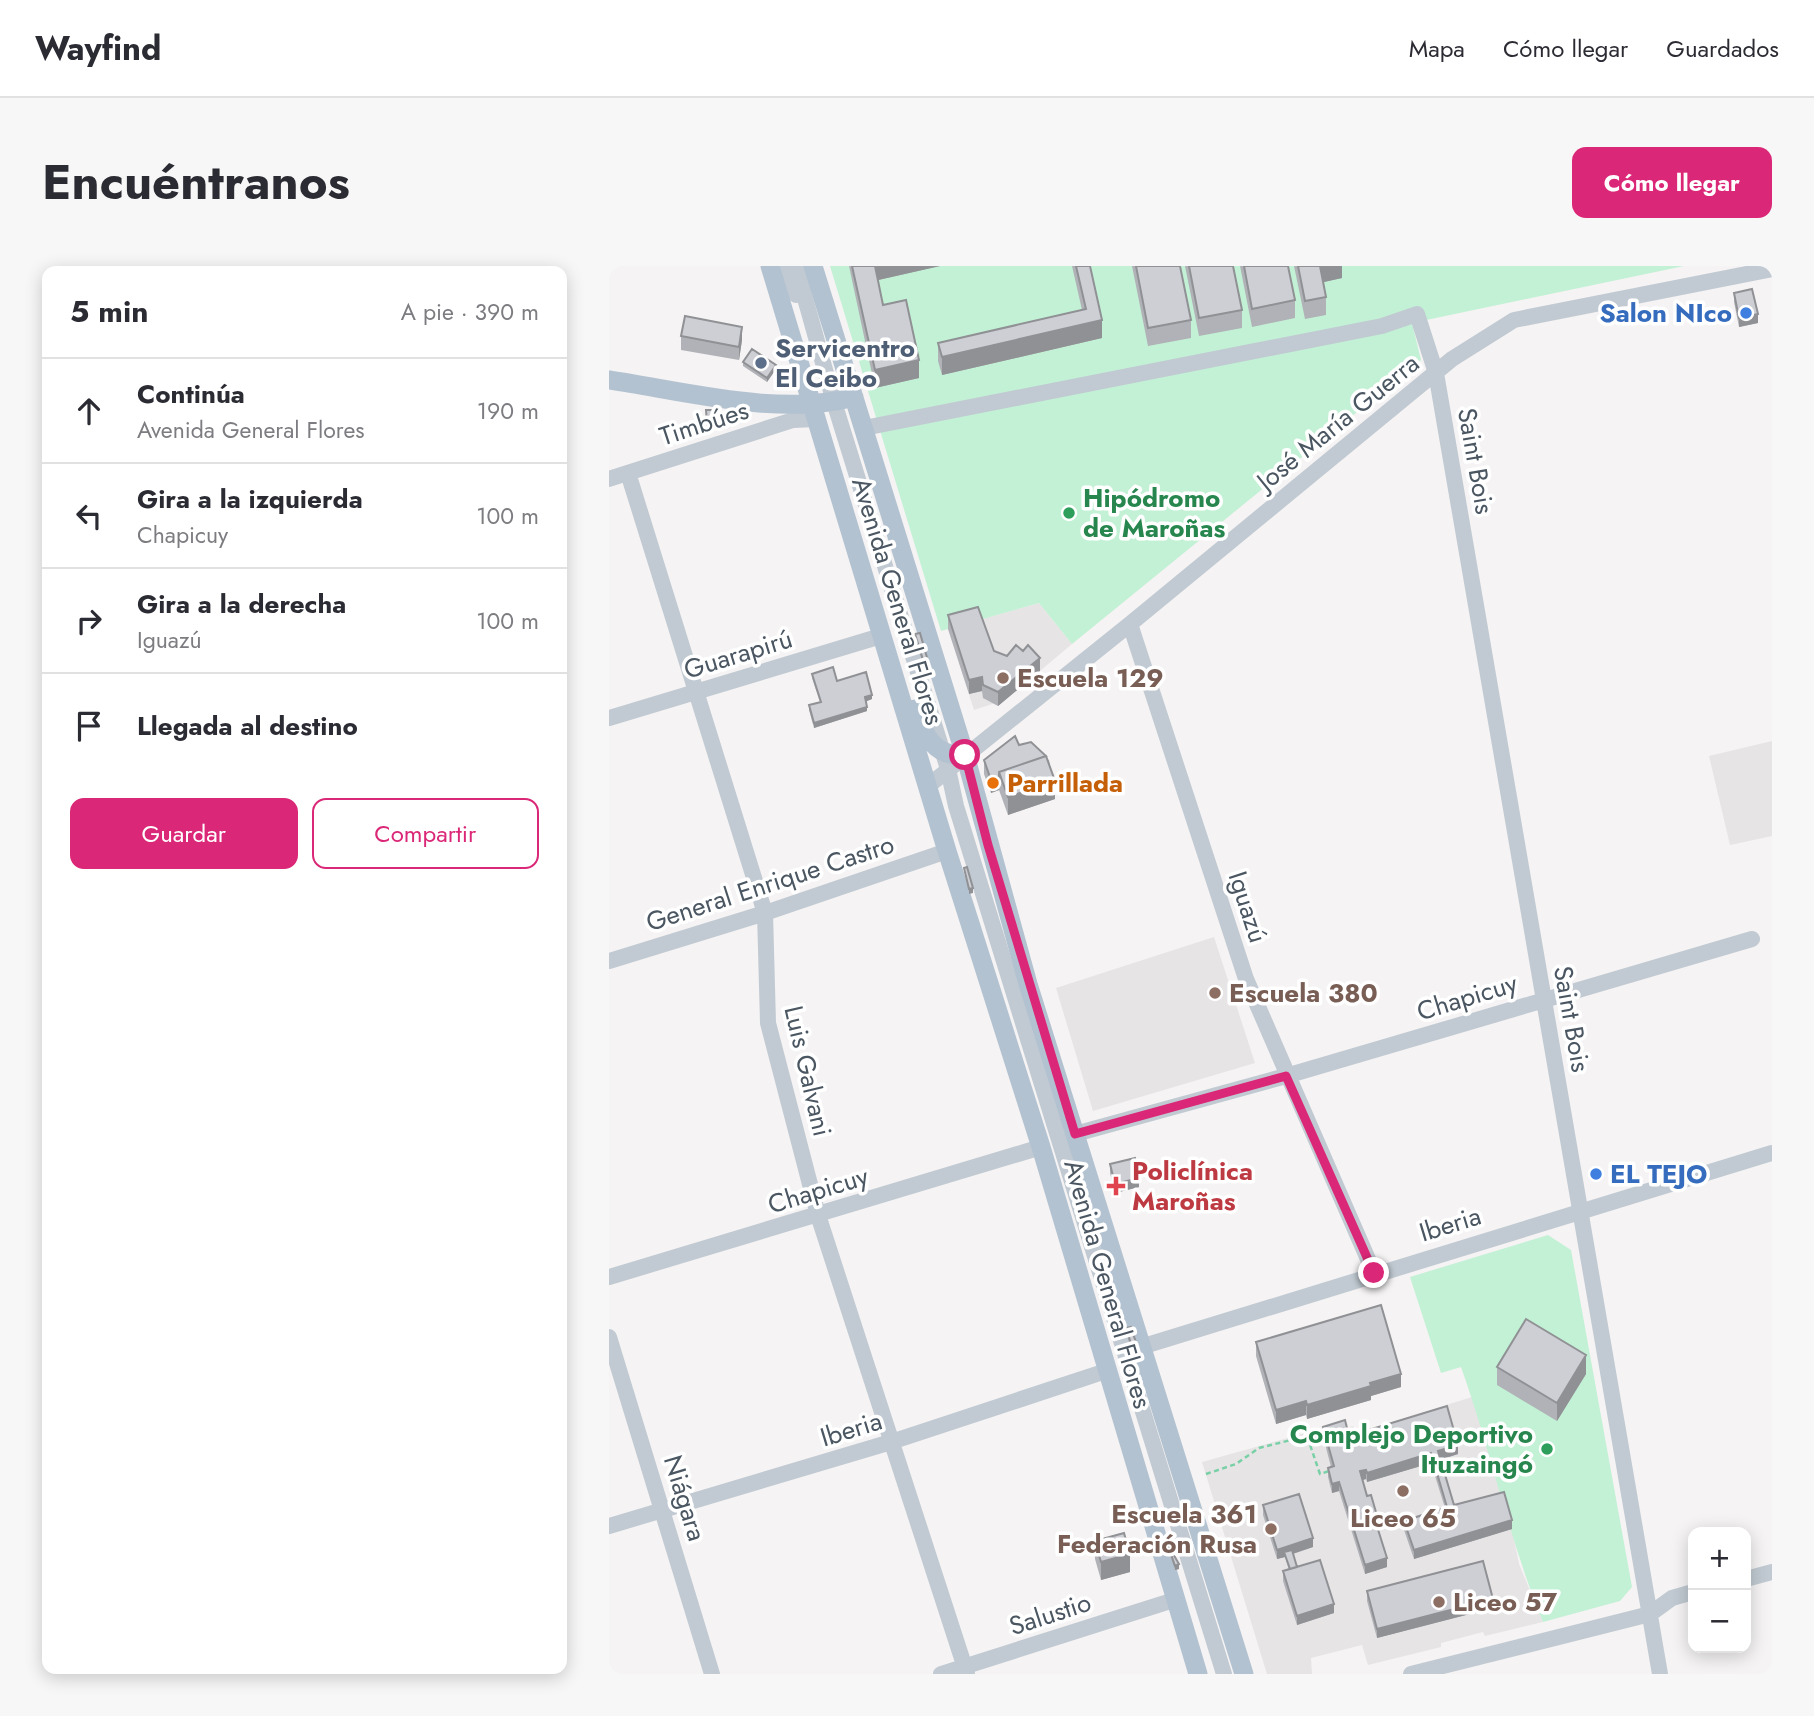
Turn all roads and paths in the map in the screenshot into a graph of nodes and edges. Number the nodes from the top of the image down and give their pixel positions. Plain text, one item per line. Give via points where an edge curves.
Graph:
1 (770, 266) edge
2 (782, 266) edge
3 (796, 266) edge
4 (813, 266) edge
5 (1772, 269) edge
6 (808, 314) junction
7 (1436, 373) junction
8 (609, 380) edge
9 (854, 397) junction
10 (834, 402) junction
11 (813, 412) junction
12 (864, 428) junction
13 (628, 473) junction
14 (609, 479) edge
15 (886, 500) junction
16 (890, 584) junction
17 (1130, 624) junction
18 (881, 636) junction
19 (695, 693) junction
20 (609, 718) edge
21 (965, 755) junction
22 (946, 761) junction
23 (927, 786) junction
24 (947, 851) junction
25 (765, 913) junction
26 (1752, 939) dead end
27 (609, 961) edge
28 (1544, 999) junction
29 (1286, 1076) junction
30 (1075, 1134) junction
31 (1041, 1147) junction
32 (1772, 1153) edge
33 (1581, 1209) junction
34 (818, 1216) junction
35 (1374, 1273) junction
36 (609, 1277) edge
37 (609, 1337) edge
38 (1144, 1346) junction
39 (1106, 1371) junction
40 (891, 1443) junction
41 (1329, 1471) edge
42 (1206, 1474) dead end
43 (664, 1510) junction
44 (609, 1526) edge
45 (1772, 1572) edge
46 (1751, 1578) edge
47 (1688, 1593) edge
48 (1174, 1600) junction
49 (1650, 1614) junction
50 (966, 1670) edge
51 (712, 1674) edge
52 (941, 1674) edge
53 (1198, 1674) edge
54 (1224, 1674) edge
55 (1244, 1674) edge
56 (1411, 1674) edge
57 (1660, 1674) edge

1 - 11 main road, Avenida General Flores
2 - 6 street, Avenida General Flores
3 - 6 street, Avenida General Flores
4 - 9 main road, Avenida General Flores
5 - 7 street, José María Guerra via 1514,320
6 - 10 street, Avenida General Flores
7 - 12 street, Saint Bois via 1417,314 1382,326
7 - 17 street, José María Guerra
7 - 28 street, Saint Bois
8 - 11 main road
9 - 10 main road
9 - 12 main road, Avenida General Flores
10 - 11 main road
10 - 15 main road via 850,417 869,480
10 - 16 street, Avenida General Flores
11 - 13 street, Timbúes
11 - 18 main road, Avenida General Flores
12 - 15 main road, Avenida General Flores
13 - 14 street, Timbúes
13 - 19 street, Luis Galvani
15 - 16 street, Avenida General Flores
15 - 21 main road, Avenida General Flores
16 - 22 street, Avenida General Flores
17 - 21 street, José María Guerra
17 - 29 street, Iguazú via 1245,979
18 - 19 street, Guarapirú
18 - 22 main road via 898,659 921,724
18 - 23 main road, Avenida General Flores
19 - 20 street, Guarapirú
19 - 25 street, Luis Galvani
21 - 22 main road
21 - 30 main road, Avenida General Flores
22 - 23 street
22 - 54 street, Avenida General Flores via 968,846
23 - 24 main road, Avenida General Flores
24 - 25 street, General Enrique Castro
24 - 31 main road, Avenida General Flores
25 - 27 street, General Enrique Castro
25 - 34 street, Luis Galvani via 768,1023
26 - 28 street, Chapicuy
28 - 29 street, Chapicuy
28 - 33 street, Saint Bois
29 - 30 street, Chapicuy
29 - 35 street, Iguazú
30 - 38 main road, Avenida General Flores
31 - 34 street, Chapicuy
31 - 39 main road, Avenida General Flores
32 - 33 street, Iberia
33 - 35 street, Iberia
33 - 49 street, Saint Bois
34 - 36 street, Chapicuy
34 - 40 street, Luis Galvani
35 - 38 street, Iberia
37 - 43 street, Niágara
38 - 55 main road, Avenida General Flores
39 - 40 street, Iberia
39 - 48 main road, Avenida General Flores
40 - 43 street, Iberia
40 - 50 street, Luis Galvani
41 - 42 path via 1320,1474 1307,1436 1259,1448 1236,1464
43 - 44 street, Iberia
43 - 51 street, Niágara
45 - 46 street
47 - 49 street via 1672,1598
48 - 50 street, Salustio
48 - 53 main road, Avenida General Flores
49 - 56 street
49 - 57 street, Saint Bois
50 - 52 street, Salustio

